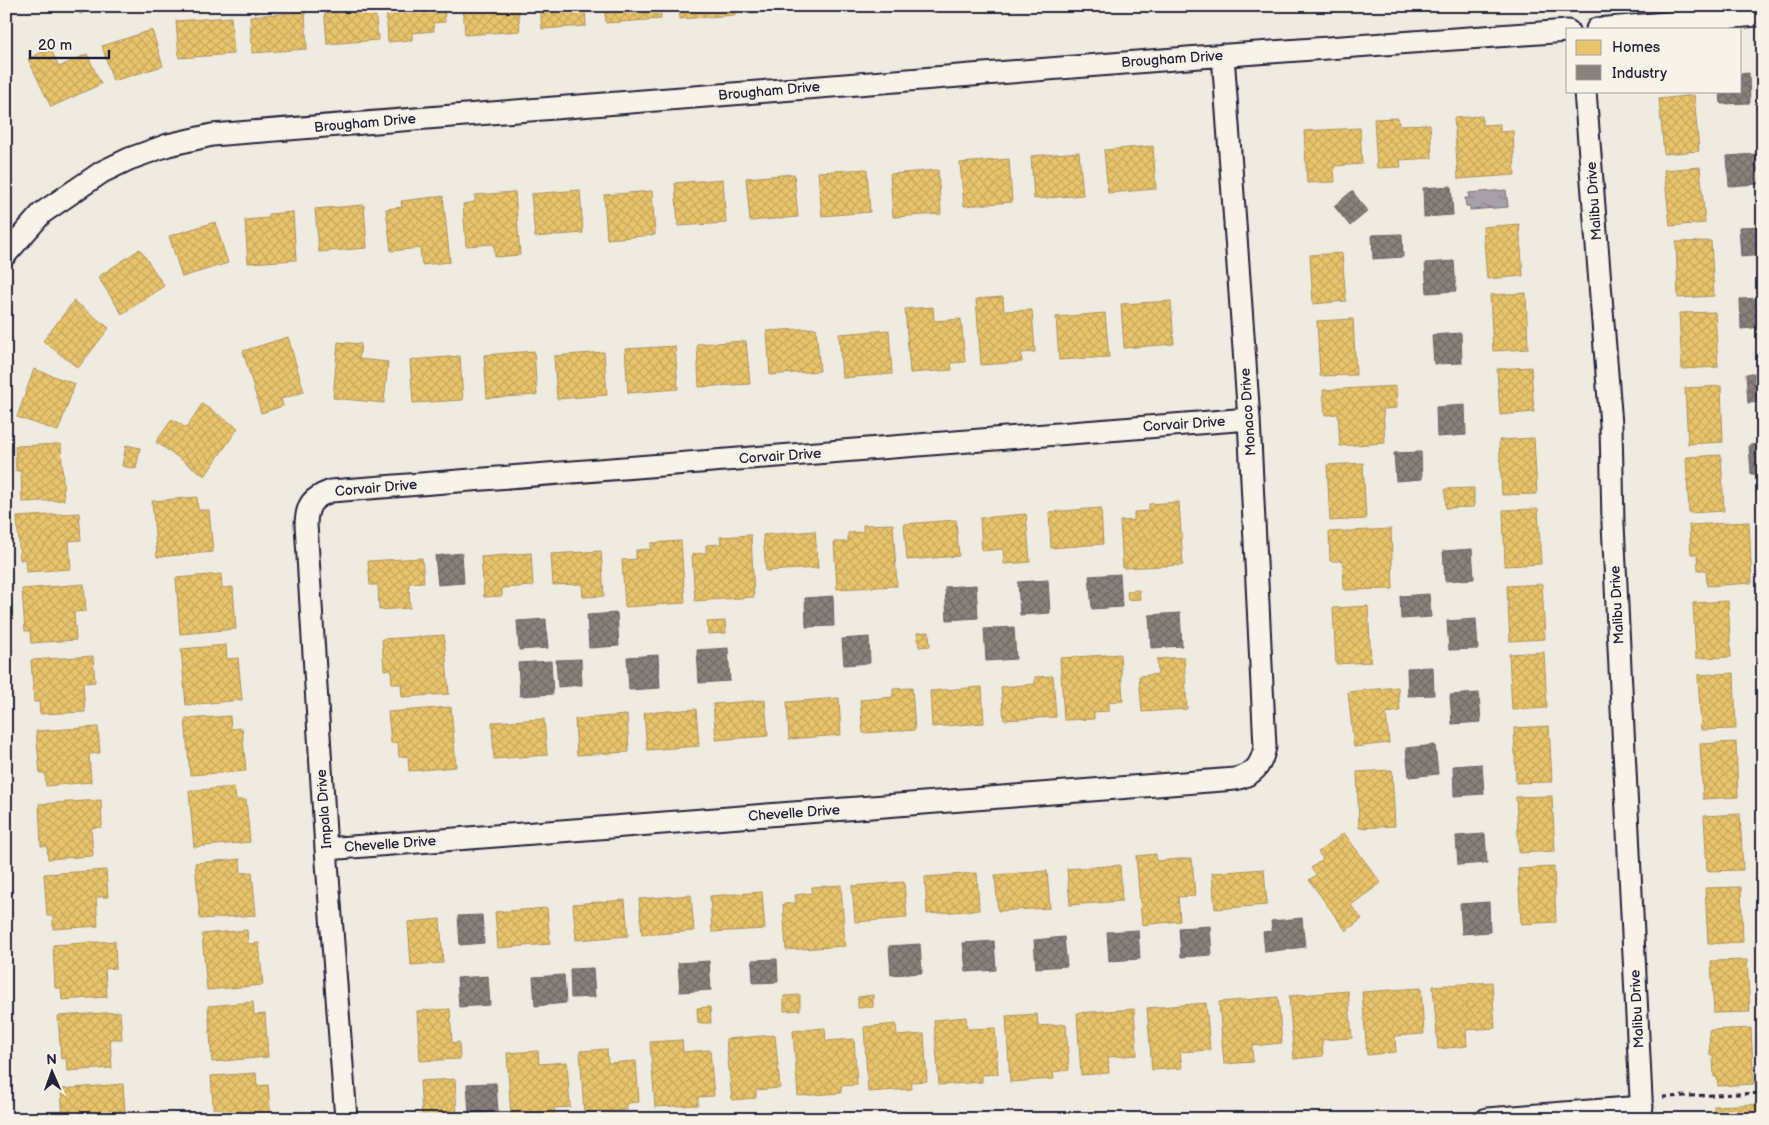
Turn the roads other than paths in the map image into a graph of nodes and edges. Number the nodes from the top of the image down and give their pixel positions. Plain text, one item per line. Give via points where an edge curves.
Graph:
1 (1757, 15) dead end
2 (1608, 28) edge
3 (1566, 31) edge
4 (1223, 55) junction
5 (1585, 92) edge
6 (6, 254) edge
7 (1249, 419) junction
8 (313, 500) joint
9 (1257, 768) joint
10 (326, 848) junction
11 (1647, 1108) edge
12 (346, 1119) edge
13 (1487, 1119) edge

1 - 2 street
3 - 4 street, Brougham Drive
4 - 6 street, Brougham Drive via 212,135 168,145 102,172 42,213
4 - 7 street, Monaco Drive
5 - 11 street, Malibu Drive via 1612,425 1614,534
7 - 8 street, Corvair Drive via 331,491
7 - 9 street, Monaco Drive via 1265,747
8 - 10 street, Impala Drive via 307,510 306,524
9 - 10 street, Chevelle Drive via 1246,777 1235,779
10 - 12 street, Impala Drive
11 - 13 street

